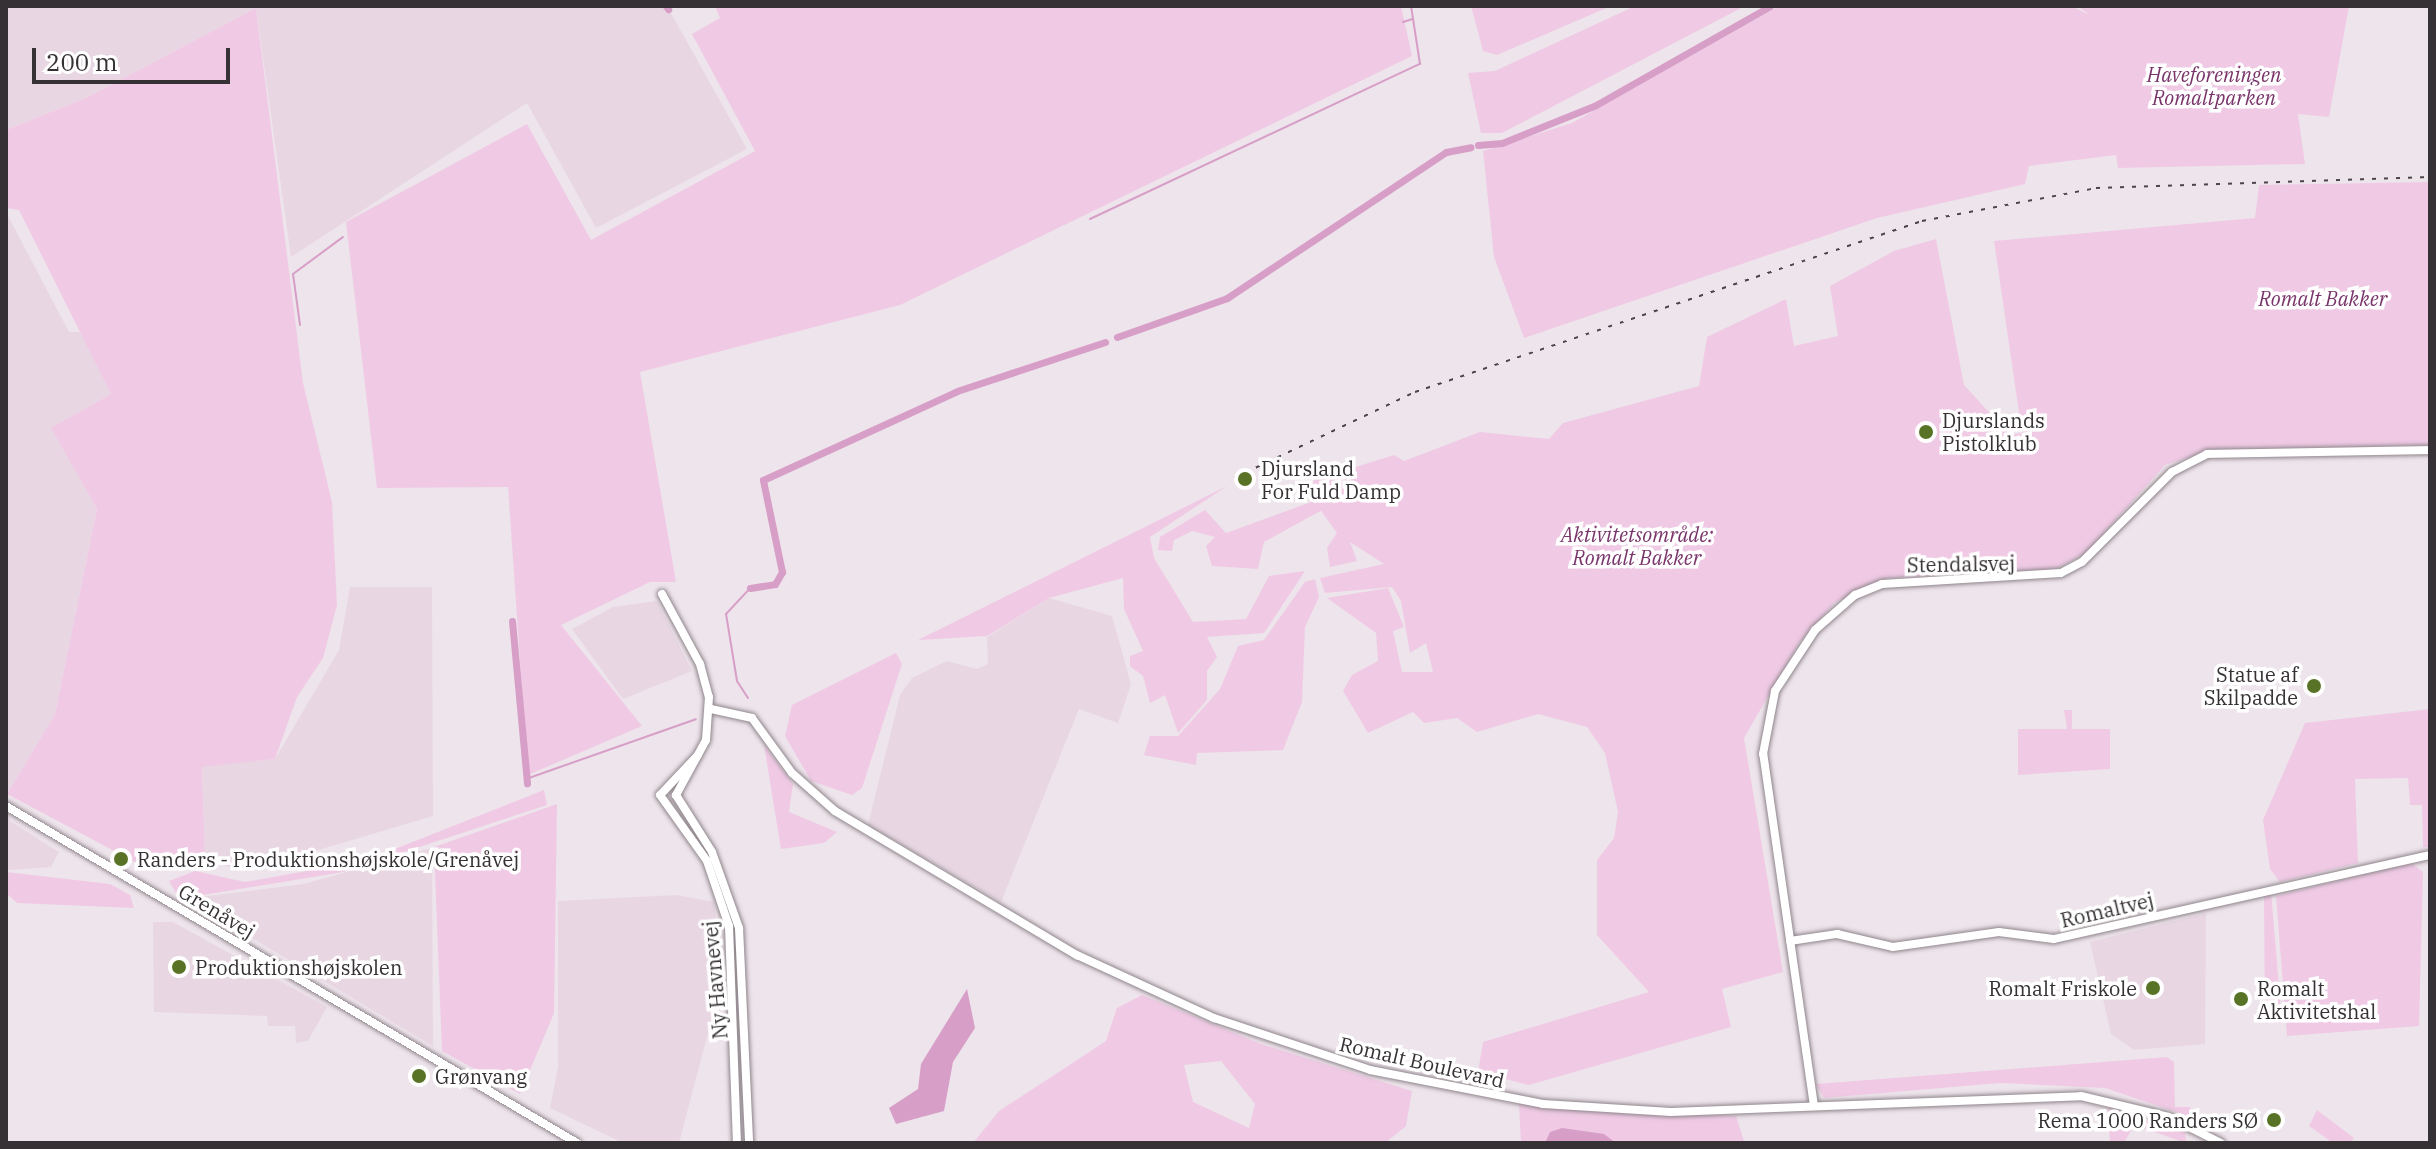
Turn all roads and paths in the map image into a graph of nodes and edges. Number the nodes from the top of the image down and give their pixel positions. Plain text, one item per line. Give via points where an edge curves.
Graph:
1 (2429, 450) edge
2 (662, 594) dead end
3 (711, 709) junction
4 (699, 755) junction
5 (6, 806) edge
6 (2430, 855) edge
7 (1790, 941) junction
8 (1814, 1106) junction
9 (577, 1143) edge
10 (737, 1143) edge
11 (749, 1143) edge
12 (2221, 1143) edge

1 - 7 street, Stendalsvej via 2207,454 2172,472 2082,562 2061,573 1908,580 1836,608 1792,659 1765,722 1763,754
2 - 3 street, Ny Havnevej via 700,664
3 - 4 street, Ny Havnevej
3 - 8 street, Romalt Boulevard via 752,718 825,803 1011,917 1101,968 1287,1045 1435,1085 1543,1104 1671,1112
4 - 10 street, Ny Havnevej via 660,795 707,861 729,926
4 - 11 street, Ny Havnevej via 676,795 712,852 739,928
5 - 9 street, Grenåvej
6 - 7 street, Romaltvej via 2054,939 1999,932 1893,947 1837,934
7 - 8 street, Stendalsvej
8 - 12 street, Romalt Boulevard via 2081,1096 2169,1117

